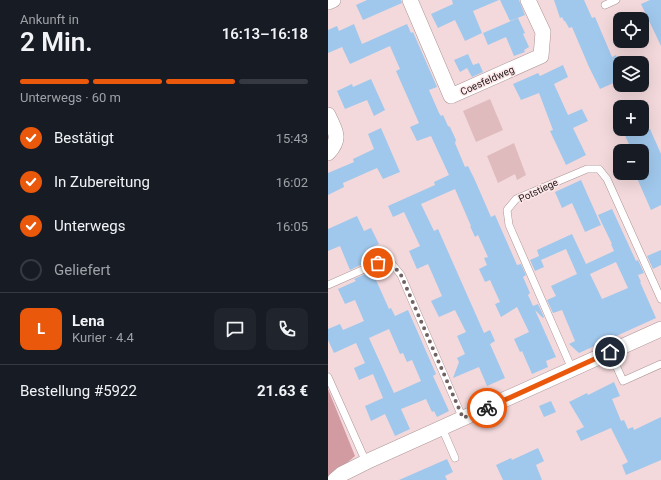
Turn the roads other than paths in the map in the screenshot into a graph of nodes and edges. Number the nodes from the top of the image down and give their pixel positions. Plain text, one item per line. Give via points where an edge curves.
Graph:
1 (333, 0) edge
2 (410, 0) edge
3 (528, 0) edge
4 (616, 0) edge
5 (328, 2) edge
6 (605, 5) dead end
7 (328, 115) edge
8 (328, 153) edge
9 (328, 285) edge
10 (661, 299) edge
11 (661, 329) edge
12 (610, 352) junction
13 (661, 364) edge
14 (572, 369) junction
15 (328, 377) edge
16 (463, 418) junction
17 (442, 428) junction
18 (456, 458) dead end
19 (366, 462) junction
20 (340, 478) edge

1 - 5 street
2 - 3 street, Coesfeldweg via 452,96 541,56 543,32
4 - 6 lane
7 - 8 street via 336,134 336,144
9 - 16 lane via 378,263 392,264 401,275
10 - 14 lane, Potstiege via 608,179 600,169 586,168 516,199 507,210 509,225
11 - 12 street
12 - 13 lane via 623,381
12 - 14 street
14 - 16 street
15 - 19 lane
16 - 17 street
17 - 18 lane
17 - 19 street
19 - 20 street

